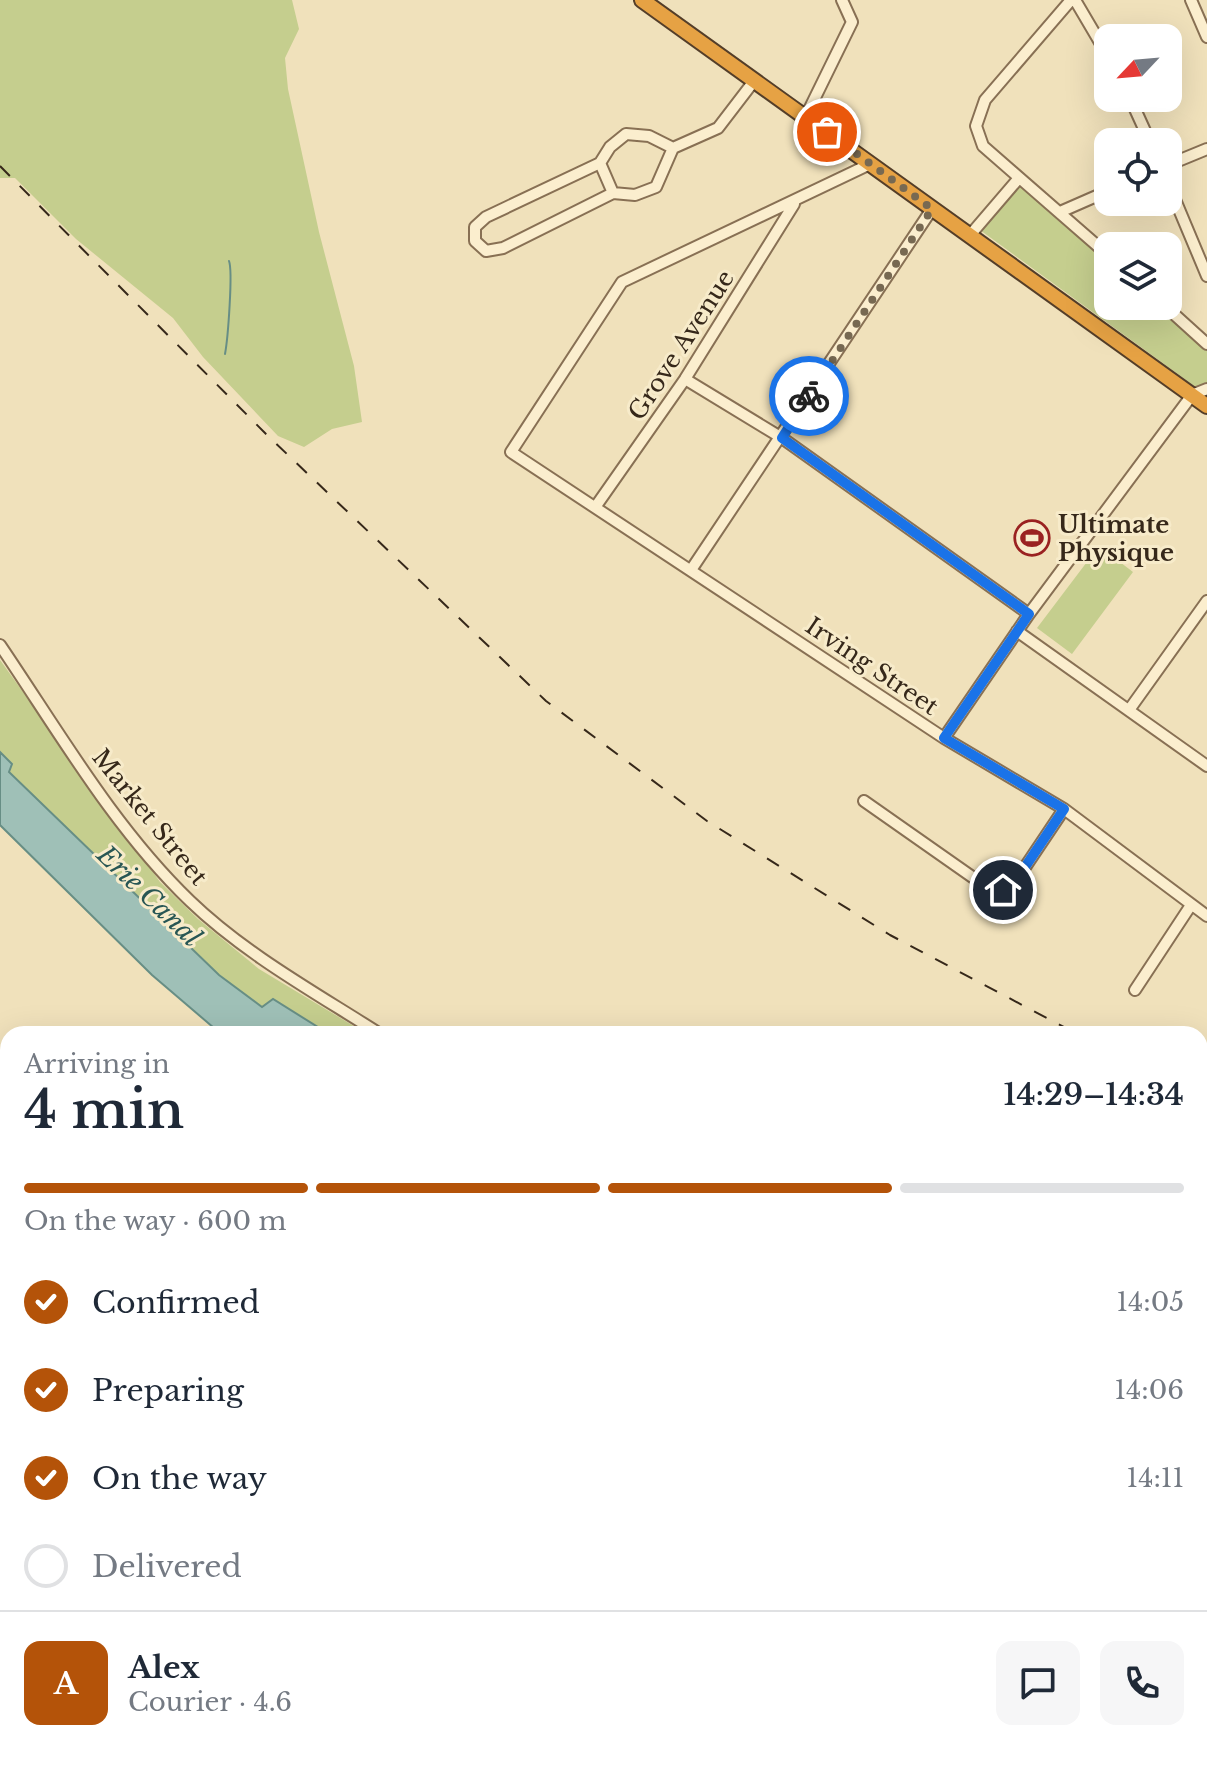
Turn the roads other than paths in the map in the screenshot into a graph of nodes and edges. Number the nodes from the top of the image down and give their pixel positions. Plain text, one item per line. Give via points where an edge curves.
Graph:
1 (642, 0) edge
2 (842, 0) edge
3 (1073, 0) edge
4 (1191, 0) edge
5 (1094, 34) edge
6 (1207, 37) edge
7 (754, 81) junction
8 (806, 116) junction
9 (673, 148) junction
10 (1207, 149) edge
11 (1182, 159) edge
12 (600, 163) junction
13 (868, 165) junction
14 (1019, 178) junction
15 (613, 193) junction
16 (1094, 197) edge
17 (795, 203) junction
18 (932, 209) junction
19 (1060, 212) junction
20 (1182, 216) edge
21 (971, 234) junction
22 (1094, 242) edge
23 (1207, 276) edge
24 (1180, 320) edge
25 (1207, 344) edge
26 (685, 379) junction
27 (1207, 389) edge
28 (1192, 395) junction
29 (1207, 406) edge
30 (782, 438) junction
31 (596, 506) junction
32 (691, 570) junction
33 (1207, 601) edge
34 (1029, 614) junction
35 (1017, 631) junction
36 (0, 645) edge
37 (1129, 710) junction
38 (944, 738) junction
39 (1207, 766) edge
40 (864, 801) dead end
41 (1064, 809) junction
42 (1191, 905) junction
43 (1207, 916) edge
44 (1135, 990) dead end
45 (368, 1026) edge

1 - 7 highway
2 - 8 street via 852,22
3 - 5 street
3 - 14 street via 985,100 976,126 983,146
4 - 6 street
7 - 8 highway
7 - 9 street via 718,128
8 - 13 highway
9 - 12 street via 649,136 626,134
9 - 15 street via 656,187 635,195
10 - 11 street
12 - 15 street
12 - 15 street via 486,217 475,227 475,241 486,251 503,248
13 - 17 street
13 - 18 highway
14 - 19 street
14 - 21 street
16 - 19 street
17 - 26 street, Grove Avenue
17 - 31 street, Irving Street via 622,282 511,452
18 - 21 highway
18 - 30 street
19 - 22 street
20 - 23 street
21 - 28 highway
24 - 25 street
26 - 30 street
26 - 31 street, Grove Avenue
27 - 28 street
28 - 29 highway
28 - 34 street
30 - 32 street
30 - 34 street
31 - 32 street, Irving Street
32 - 38 street, Irving Street
33 - 37 street
34 - 35 street
35 - 37 street
35 - 38 street
36 - 45 street, Market Street via 100,792 190,901 238,940
37 - 39 street
38 - 41 street, Irving Street
40 - 41 street via 988,888 1003,890 1013,885
41 - 42 street, Irving Street
42 - 43 street, Irving Street
42 - 44 street

